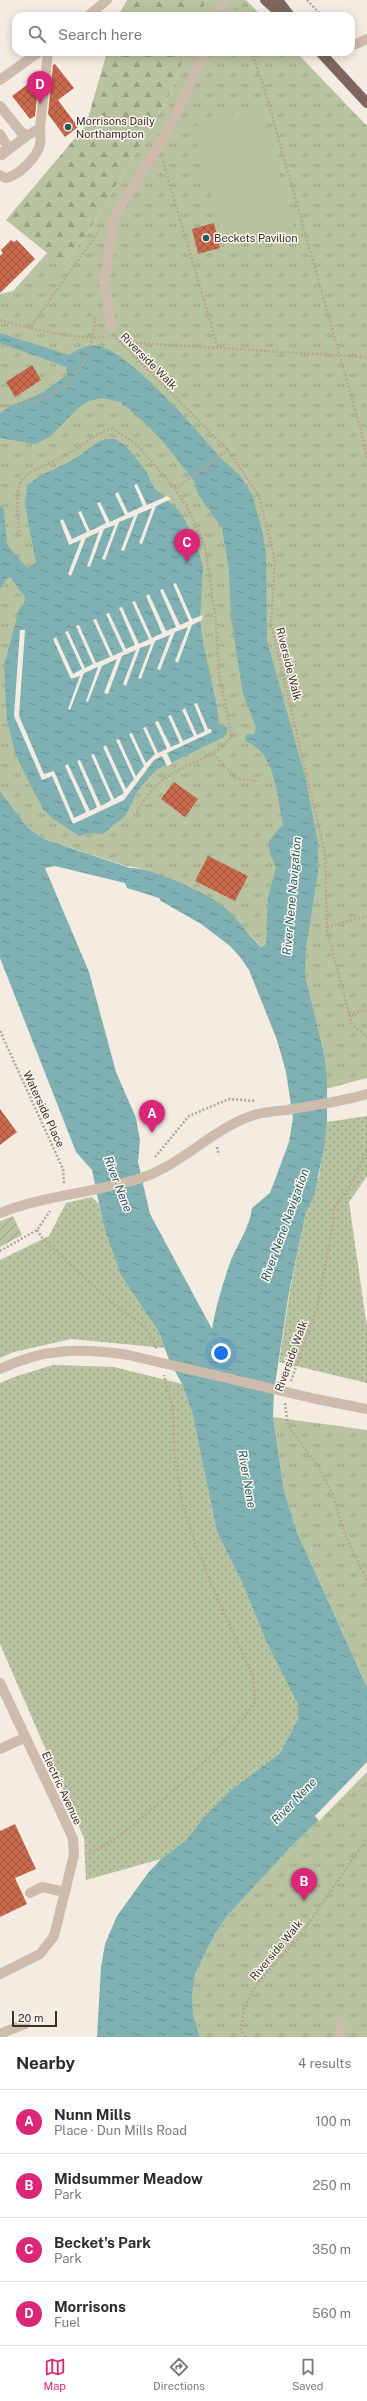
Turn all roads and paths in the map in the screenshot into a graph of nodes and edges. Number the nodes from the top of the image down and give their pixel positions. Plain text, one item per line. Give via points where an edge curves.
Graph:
1 (107, 0) edge
2 (224, 0) edge
3 (264, 0) edge
4 (278, 0) edge
5 (307, 0) edge
6 (93, 12) edge
7 (220, 12) edge
8 (278, 12) edge
9 (287, 12) edge
10 (318, 12) edge
11 (367, 39) edge
12 (356, 44) dead end
13 (33, 56) edge
14 (48, 56) edge
15 (203, 56) edge
16 (252, 56) edge
17 (324, 56) edge
18 (0, 80) edge
19 (367, 103) edge
20 (0, 107) edge
21 (40, 128) junction
22 (0, 134) edge
23 (28, 135) junction
24 (158, 145) junction
25 (5, 151) edge
26 (0, 175) edge
27 (114, 217) junction
28 (95, 315) dead end
29 (0, 320) edge
30 (112, 327) dead end
31 (29, 328) junction
32 (119, 342) junction
33 (218, 348) junction
34 (339, 355) junction
35 (367, 357) edge
36 (0, 406) edge
37 (228, 450) junction
38 (367, 459) edge
39 (175, 489) junction
40 (20, 536) dead end
41 (214, 754) junction
42 (257, 781) dead end
43 (136, 813) dead end
44 (367, 916) edge
45 (327, 927) junction
46 (367, 1010) edge
47 (350, 1014) junction
48 (0, 1031) edge
49 (367, 1037) edge
50 (367, 1094) edge
51 (258, 1101) dead end
52 (367, 1150) edge
53 (151, 1163) dead end
54 (62, 1195) junction
55 (0, 1213) edge
56 (0, 1251) edge
57 (159, 1355) dead end
58 (0, 1369) edge
59 (162, 1369) dead end
60 (290, 1383) dead end
61 (284, 1396) dead end
62 (367, 1409) edge
63 (367, 1581) edge
64 (0, 1683) edge
65 (24, 1738) junction
66 (0, 1749) edge
67 (367, 1838) edge
68 (74, 1855) junction
69 (65, 1892) junction
70 (30, 1893) dead end
71 (0, 1974) edge
72 (340, 2022) dead end
73 (25, 2024) dead end
74 (2, 2034) edge
75 (245, 2037) edge
76 (341, 2037) edge

1 - 6 street
2 - 7 street
3 - 8 main road
4 - 9 main road
5 - 10 path
11 - 12 street
13 - 18 street
14 - 21 street
15 - 24 street via 169,128
16 - 34 path via 263,84
17 - 19 main road
20 - 23 street via 21,132
21 - 23 street
21 - 26 street via 40,143 34,156 14,175 5,178
22 - 25 street
23 - 25 street
24 - 27 street
24 - 33 path
27 - 30 street via 104,284
27 - 31 path via 94,236
28 - 36 path, bridge via 95,327 88,355 67,384 42,400
29 - 31 path, Riverside Walk
31 - 32 path, Riverside Walk via 94,337 115,336
32 - 33 path
32 - 37 path, Riverside Walk
33 - 34 path
34 - 35 path
34 - 38 path
37 - 39 path
37 - 45 path, Riverside Walk via 259,496 275,560 271,624 325,853
39 - 40 path via 136,444 113,429 102,431 76,450 30,471 20,482 16,500
39 - 41 path via 186,505 205,546 216,622 219,674 232,736 223,748
41 - 42 path via 236,779
41 - 43 path via 160,782
44 - 45 path
45 - 47 path, Riverside Walk
46 - 47 path
47 - 49 path, Riverside Walk via 352,1024
48 - 54 path, Waterside Place via 63,1169
50 - 54 street via 345,1101 254,1115 143,1177 96,1190
51 - 53 path via 229,1099 189,1116
52 - 60 path, Riverside Walk via 352,1183 333,1210 334,1220 317,1308 299,1364
54 - 55 street
56 - 57 path via 37,1230 43,1239 112,1303 146,1328
58 - 62 street, bridge via 45,1353 70,1350 128,1355
59 - 68 path via 173,1411 174,1451 182,1502 196,1546 252,1676 255,1702 232,1733 182,1784 120,1835 87,1853
61 - 63 path, Riverside Walk via 288,1426 319,1467 333,1495 343,1530
64 - 65 street, Electric Avenue
65 - 66 street
65 - 68 street, Electric Avenue via 66,1823
67 - 75 path, Riverside Walk via 300,1936 256,1985 244,2008 241,2029
68 - 69 street, Electric Avenue
69 - 70 street via 42,1887
69 - 71 street, Electric Avenue via 59,1924 47,1948 33,1959
72 - 76 street
73 - 74 street

